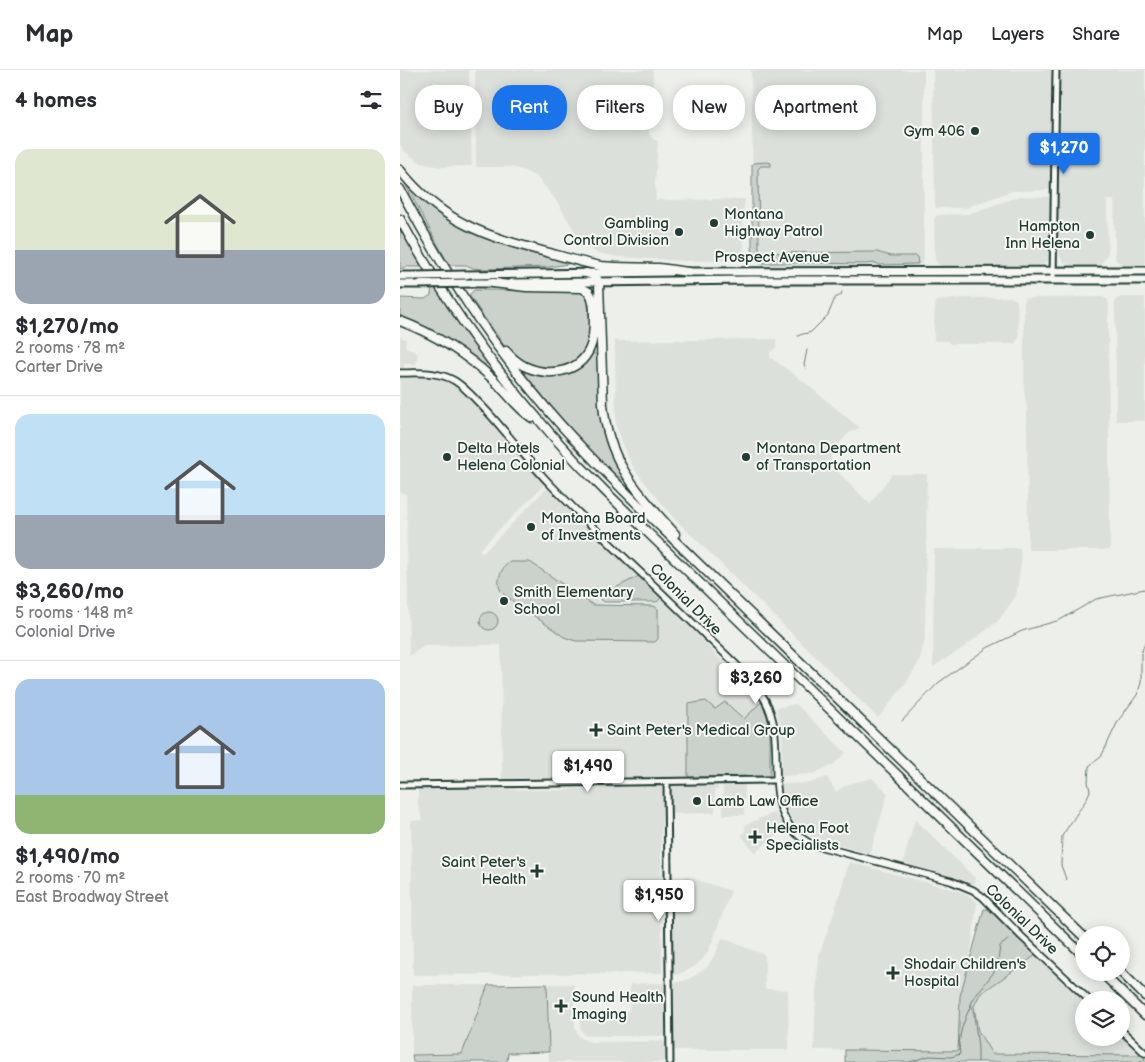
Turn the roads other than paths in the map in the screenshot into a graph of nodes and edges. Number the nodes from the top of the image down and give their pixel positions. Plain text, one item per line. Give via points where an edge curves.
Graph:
1 (1056, 70) edge
2 (400, 170) edge
3 (400, 189) edge
4 (400, 219) edge
5 (1053, 271) junction
6 (1145, 271) edge
7 (688, 272) junction
8 (586, 273) junction
9 (400, 276) edge
10 (1053, 280) junction
11 (1145, 280) edge
12 (599, 282) junction
13 (493, 283) junction
14 (400, 284) edge
15 (471, 310) junction
16 (400, 321) edge
17 (400, 373) edge
18 (540, 423) junction
19 (698, 563) junction
20 (776, 780) junction
21 (667, 782) junction
22 (400, 785) edge
23 (1075, 928) edge
24 (1075, 947) edge
25 (1110, 981) edge
26 (1130, 981) edge
27 (1080, 991) edge
28 (1145, 996) edge
29 (1145, 1015) edge
30 (1130, 1039) edge
31 (1145, 1053) edge
32 (670, 1062) edge

1 - 5 street
2 - 7 highway via 440,210 490,236 596,265
3 - 15 highway via 437,257
4 - 18 highway via 464,323
5 - 6 highway, Prospect Avenue
5 - 7 highway, Prospect Avenue
5 - 10 street
7 - 8 highway, Prospect Avenue
8 - 9 highway, Prospect Avenue, bridge
8 - 12 highway
10 - 11 highway, Prospect Avenue
10 - 12 highway, Prospect Avenue
12 - 13 highway, Prospect Avenue
12 - 19 highway via 602,404 610,443 634,486
13 - 14 highway, Prospect Avenue, bridge
13 - 15 highway via 588,290 593,302 594,331 584,358 560,372 524,366 505,351
15 - 19 highway via 518,374 569,434
16 - 18 highway via 436,337 467,358 525,413
17 - 20 main road, Colonial Drive via 441,375 466,390 549,483 755,685 771,714
18 - 24 highway via 606,492
19 - 23 highway
20 - 21 street
20 - 27 main road, Colonial Drive via 783,814 803,839 973,890
21 - 22 street
21 - 32 street
25 - 29 highway
26 - 28 highway
30 - 31 main road

